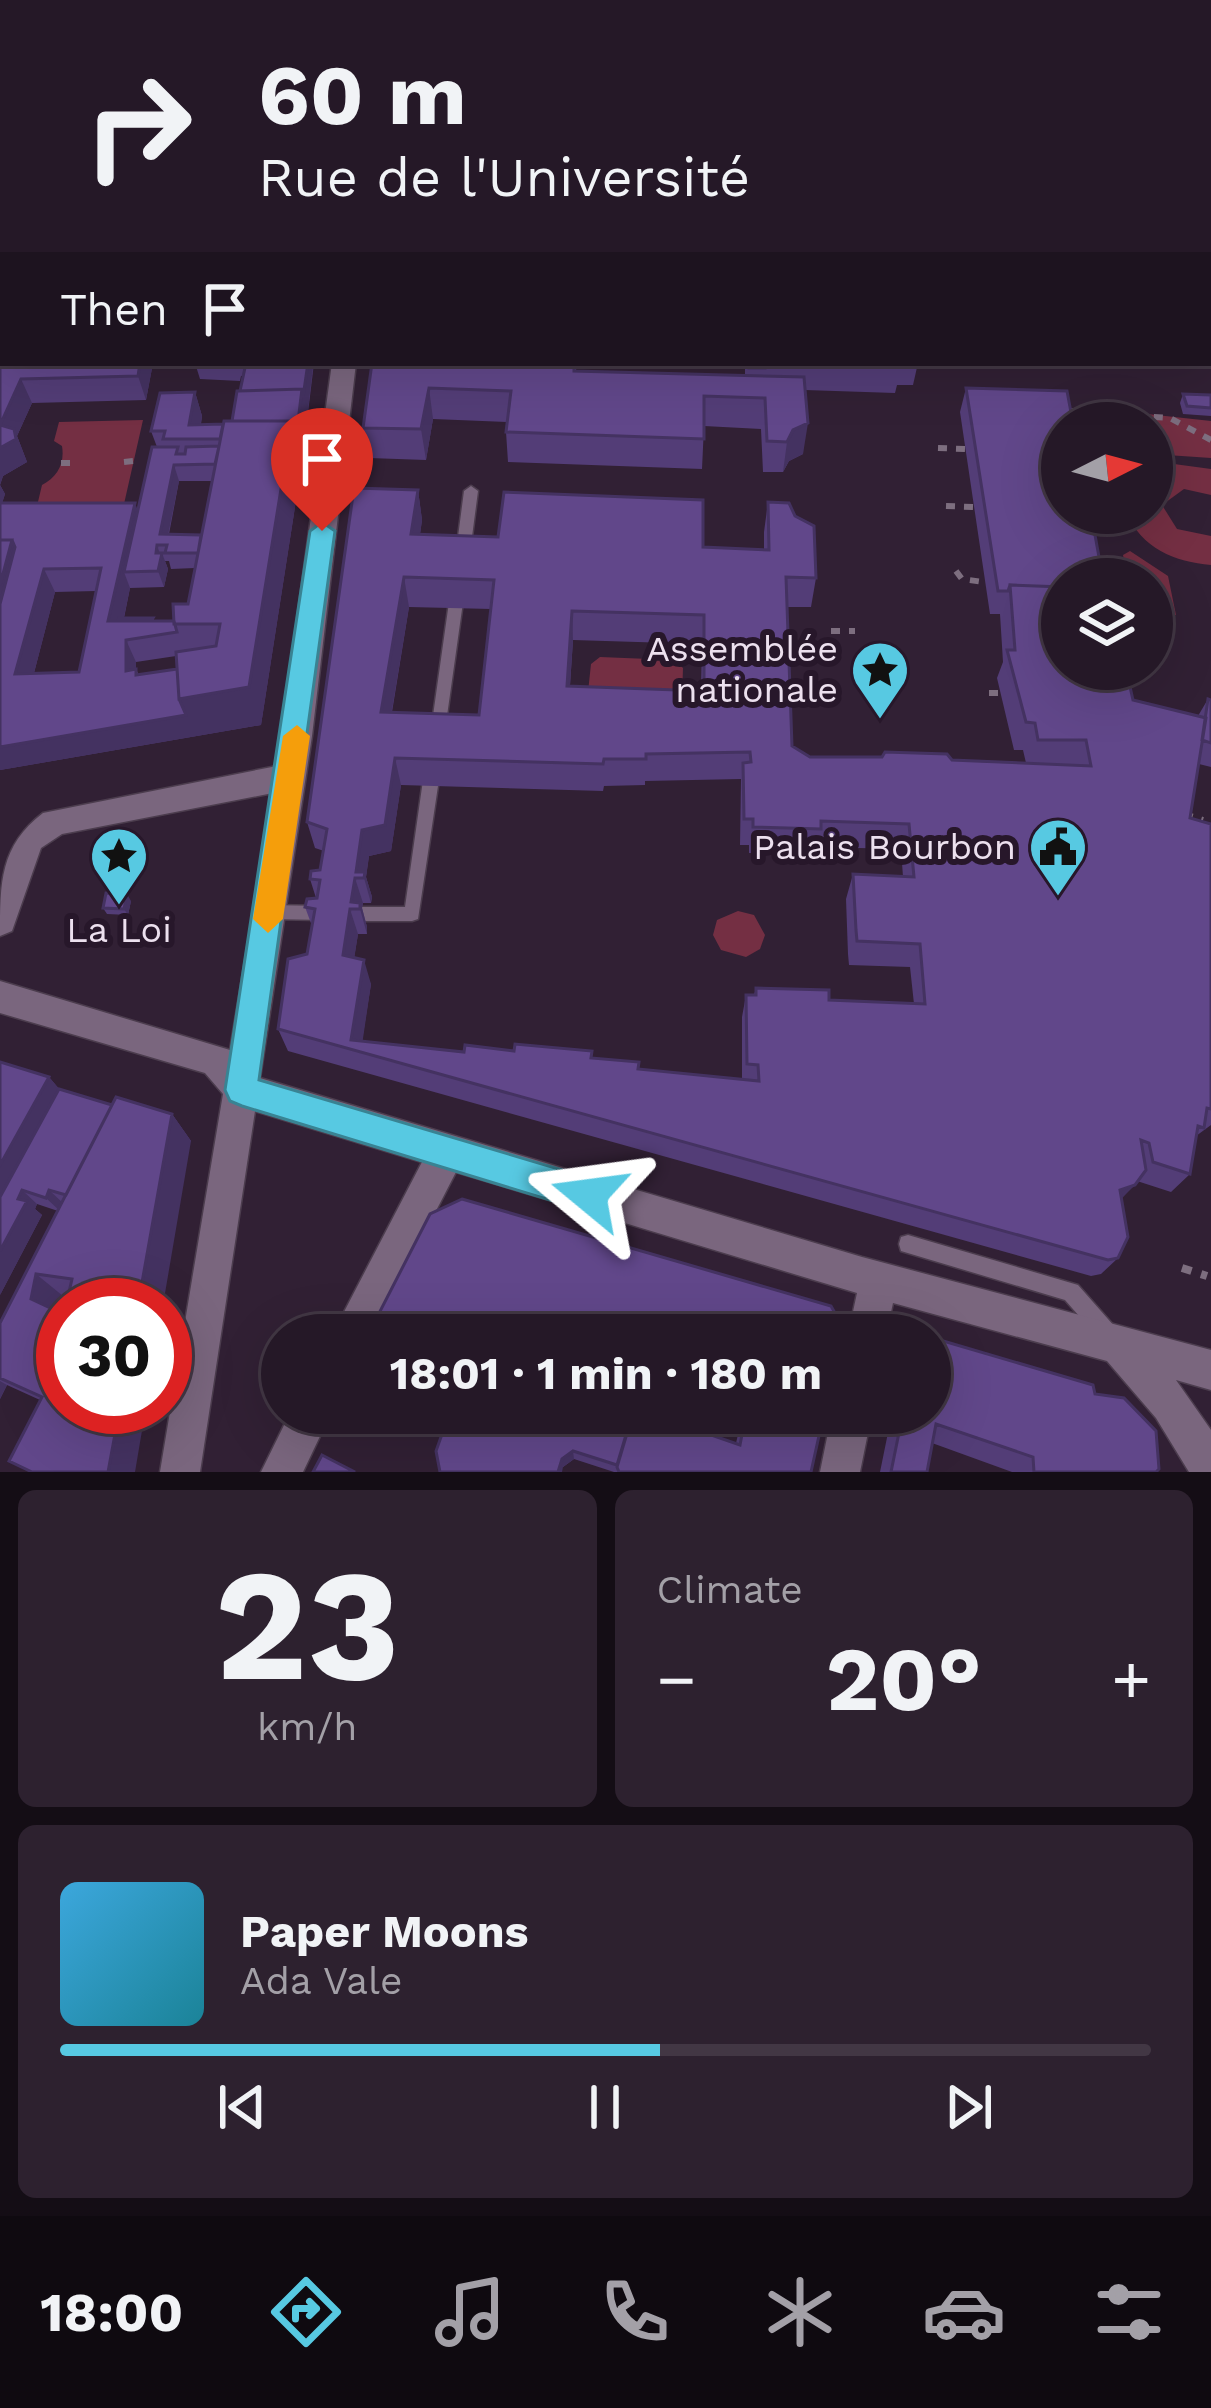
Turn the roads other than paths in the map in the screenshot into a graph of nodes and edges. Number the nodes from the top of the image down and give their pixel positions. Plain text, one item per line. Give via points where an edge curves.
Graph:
1 (344, 366) edge
2 (471, 491) dead end
3 (290, 777) junction
4 (2, 908) edge
5 (269, 912) junction
6 (327, 913) edge
7 (361, 914) edge
8 (0, 997) edge
9 (242, 1090) junction
10 (446, 1153) junction
11 (908, 1244) dead end
12 (879, 1281) junction
13 (362, 1314) edge
14 (872, 1314) edge
15 (1118, 1345) junction
16 (1211, 1370) edge
17 (300, 1434) edge
18 (848, 1434) edge
19 (179, 1472) edge
20 (281, 1472) edge
21 (840, 1472) edge
22 (1210, 1472) edge

1 - 3 street
2 - 7 lane via 412,914
3 - 4 street via 53,822 28,840
3 - 5 street
5 - 6 lane
5 - 9 street
8 - 9 street via 216,1060
9 - 10 street
9 - 19 street
10 - 12 street
10 - 13 street
11 - 15 lane via 1071,1292
12 - 14 street
12 - 15 street
15 - 16 street
15 - 22 street via 1166,1396
17 - 20 street
18 - 21 street

